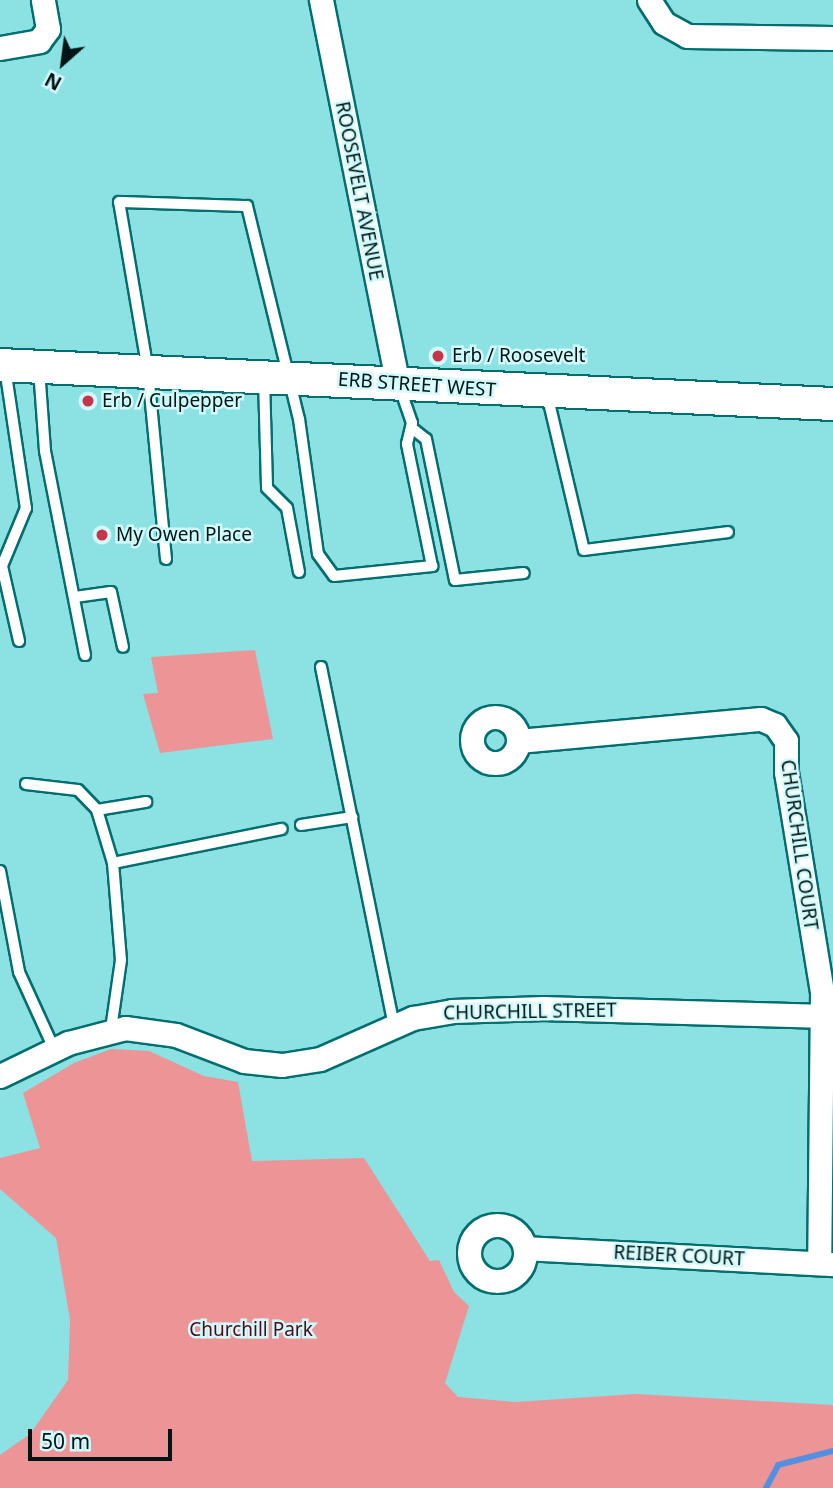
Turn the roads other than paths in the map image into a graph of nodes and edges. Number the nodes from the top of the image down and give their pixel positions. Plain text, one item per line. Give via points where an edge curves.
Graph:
1 (43, 0) edge
2 (321, 0) edge
3 (649, 0) edge
4 (833, 38) edge
5 (0, 48) edge
6 (2, 365) edge
7 (39, 366) junction
8 (148, 371) junction
9 (276, 376) junction
10 (397, 382) junction
11 (547, 392) junction
12 (833, 404) edge
13 (413, 429) junction
14 (728, 532) dead end
15 (166, 559) dead end
16 (299, 572) dead end
17 (524, 573) dead end
18 (75, 597) junction
19 (19, 641) dead end
20 (123, 648) dead end
21 (85, 655) dead end
22 (321, 667) dead end
23 (518, 741) dead end
24 (26, 784) dead end
25 (146, 802) dead end
26 (97, 810) junction
27 (352, 817) junction
28 (301, 825) dead end
29 (282, 829) dead end
30 (113, 863) junction
31 (0, 871) edge
32 (828, 1016) edge
33 (394, 1027) junction
34 (111, 1029) junction
35 (56, 1051) junction
36 (0, 1076) edge
37 (525, 1248) dead end
38 (826, 1263) edge

1 - 5 street via 48,29 39,41 20,48
2 - 10 street, ROOSEVELT AVENUE
3 - 4 street via 664,23 687,36
6 - 7 main road, ERB STREET WEST
6 - 19 lane via 26,508 2,566
7 - 8 main road, ERB STREET WEST
7 - 18 lane via 45,451
8 - 9 main road, ERB STREET WEST
8 - 9 lane via 120,202 247,205
8 - 15 lane
9 - 10 main road, ERB STREET WEST
9 - 13 lane via 299,419 318,554 334,576 432,566 407,444
9 - 16 lane via 267,488 287,509
10 - 11 main road, ERB STREET WEST
10 - 13 lane
11 - 12 main road, ERB STREET WEST
11 - 14 lane via 584,550
13 - 17 lane via 426,439 455,580
18 - 20 lane via 111,592
18 - 21 lane
22 - 27 lane
23 - 32 street, CHURCHILL COURT via 761,719 775,725 786,740 786,772
24 - 26 lane via 78,790
25 - 26 lane
26 - 30 lane
27 - 28 lane
27 - 33 lane
29 - 30 lane
30 - 34 lane via 121,960
31 - 35 lane via 19,972
32 - 33 street, CHURCHILL STREET via 478,1010 413,1018
32 - 38 street, CHURCHILL COURT
33 - 34 street, CHURCHILL STREET via 320,1059 282,1065 244,1060 176,1035
34 - 35 street, CHURCHILL STREET
35 - 36 street, CHURCHILL STREET
37 - 38 street, REIBER COURT

